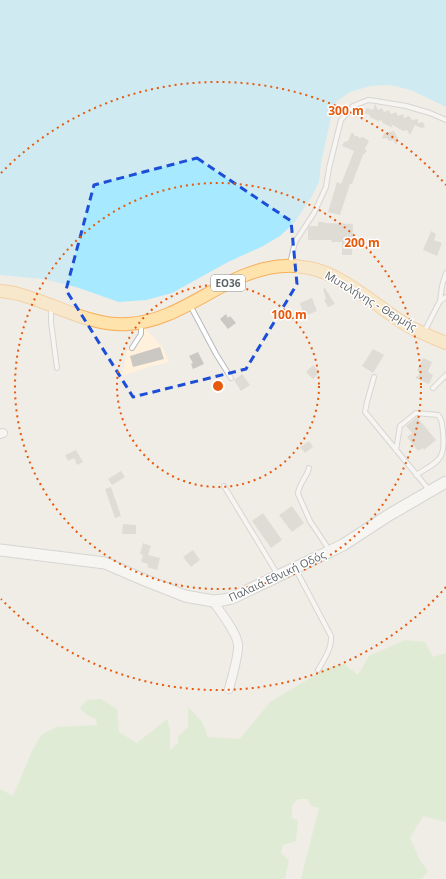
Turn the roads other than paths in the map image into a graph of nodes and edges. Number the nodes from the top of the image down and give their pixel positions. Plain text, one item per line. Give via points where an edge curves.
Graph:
1 (446, 120) edge
2 (290, 266) junction
3 (446, 273) edge
4 (0, 291) edge
5 (446, 297) edge
6 (440, 301) junction
7 (189, 304) junction
8 (51, 305) junction
9 (141, 323) junction
10 (424, 333) junction
11 (446, 343) edge
12 (132, 348) dead end
13 (57, 368) dead end
14 (446, 375) edge
15 (374, 377) dead end
16 (231, 378) dead end
17 (433, 388) dead end
18 (396, 450) junction
19 (309, 468) dead end
20 (416, 475) junction
21 (446, 482) edge
22 (224, 486) dead end
23 (430, 491) junction
24 (0, 550) edge
25 (330, 552) junction
26 (295, 568) junction
27 (278, 576) junction
28 (213, 601) junction
29 (318, 670) dead end
30 (229, 689) dead end

1 - 2 lane via 412,108 376,101 368,100 353,106 341,120 326,187 314,213 295,242
2 - 7 main road, Μυτιλήνης - Θερμής / ΕΟ36 via 255,271
2 - 10 main road, Μυτιλήνης - Θερμής / ΕΟ36 via 325,272 404,324
3 - 6 lane
4 - 8 main road, Μυτιλήνης - Θερμής / ΕΟ36
5 - 6 lane
6 - 10 lane
7 - 9 main road, Μυτιλήνης - Θερμής / ΕΟ36
7 - 16 lane
8 - 9 main road, Μυτιλήνης - Θερμής / ΕΟ36 via 96,321 117,324
8 - 13 lane
9 - 12 lane via 141,334
10 - 11 main road, Μυτιλήνης - Θερμής / ΕΟ36
14 - 17 lane
15 - 18 lane via 365,412
18 - 20 lane
18 - 20 lane via 400,426 416,413 440,417 444,440 443,455
19 - 25 lane via 298,494 310,521
20 - 23 lane
21 - 23 main road, Παλαιά Εθνική Οδός
22 - 27 lane
23 - 25 main road, Παλαιά Εθνική Οδός
24 - 28 main road, Παλαιά Εθνική Οδός via 105,563 185,596
25 - 26 main road, Παλαιά Εθνική Οδός
26 - 27 main road, Παλαιά Εθνική Οδός
26 - 29 lane via 331,636 330,650
27 - 28 main road, Παλαιά Εθνική Οδός via 232,598
28 - 30 street via 238,643

